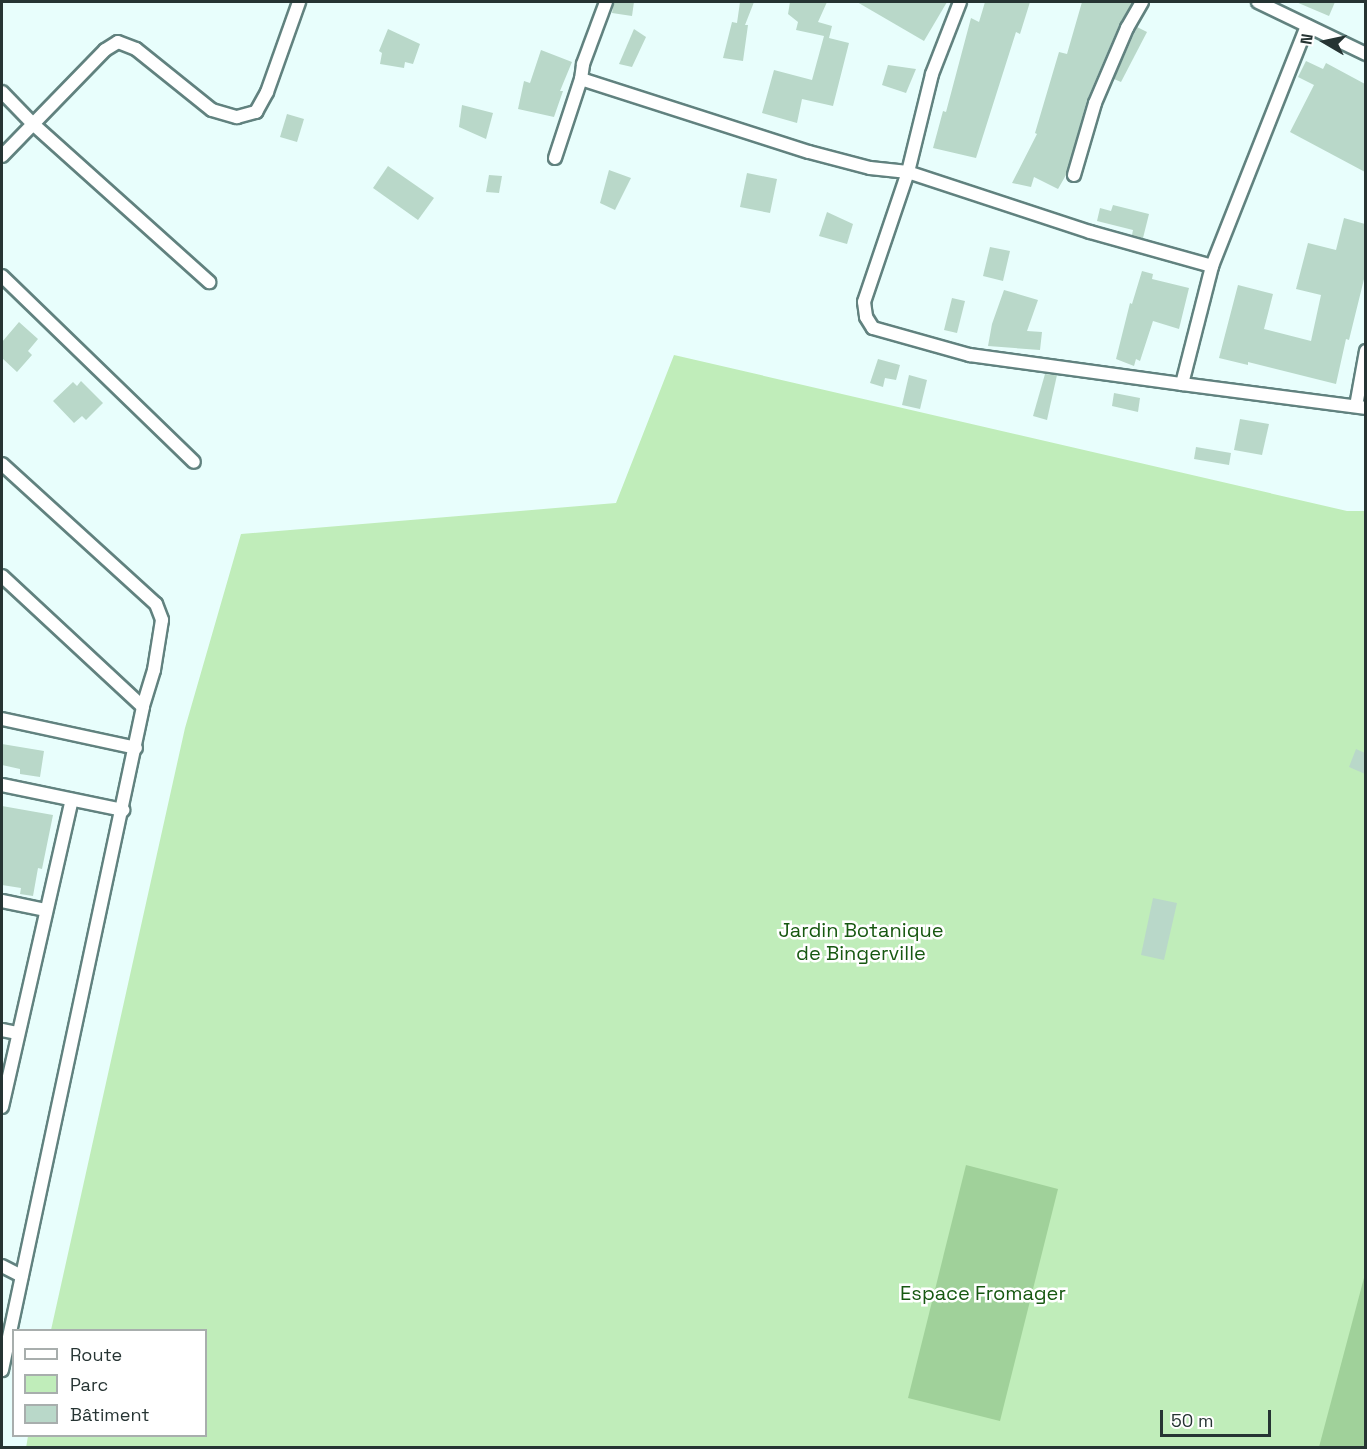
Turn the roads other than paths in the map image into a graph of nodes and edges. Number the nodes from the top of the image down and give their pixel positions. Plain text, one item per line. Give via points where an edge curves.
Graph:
1 (299, 2) edge
2 (606, 2) edge
3 (960, 2) edge
4 (1142, 2) edge
5 (1258, 2) edge
6 (1307, 26) junction
7 (1365, 54) edge
8 (581, 79) junction
9 (2, 92) edge
10 (33, 124) junction
11 (2, 156) edge
12 (555, 158) dead end
13 (908, 172) junction
14 (1074, 175) dead end
15 (1212, 266) junction
16 (2, 276) edge
17 (209, 282) dead end
18 (1365, 351) edge
19 (1182, 384) junction
20 (1361, 407) edge
21 (194, 462) dead end
22 (2, 464) edge
23 (2, 576) edge
24 (143, 707) junction
25 (2, 719) edge
26 (136, 748) junction
27 (2, 785) edge
28 (72, 800) junction
29 (123, 810) junction
30 (2, 901) edge
31 (46, 910) junction
32 (2, 1030) edge
33 (18, 1033) junction
34 (2, 1107) edge
35 (2, 1266) edge
36 (22, 1276) junction
37 (2, 1370) edge

1 - 10 street via 256,112 237,117 212,110 136,50 118,42 105,50
2 - 8 street
3 - 13 street via 932,74
4 - 14 street via 1095,103
5 - 6 street
6 - 7 street
6 - 15 street
8 - 12 street
8 - 13 street via 809,152 870,168
9 - 10 street
10 - 11 street
10 - 17 street
13 - 15 street via 1090,232
13 - 19 street via 864,303 873,328 970,355
15 - 19 street
16 - 21 street
18 - 20 street
19 - 20 street
22 - 24 street via 156,604 162,620
23 - 24 street
24 - 26 street
25 - 26 street
26 - 29 street
27 - 28 street
28 - 29 street
28 - 31 street
29 - 36 street
30 - 31 street
31 - 33 street
32 - 33 street
33 - 34 street
35 - 36 street
36 - 37 street

